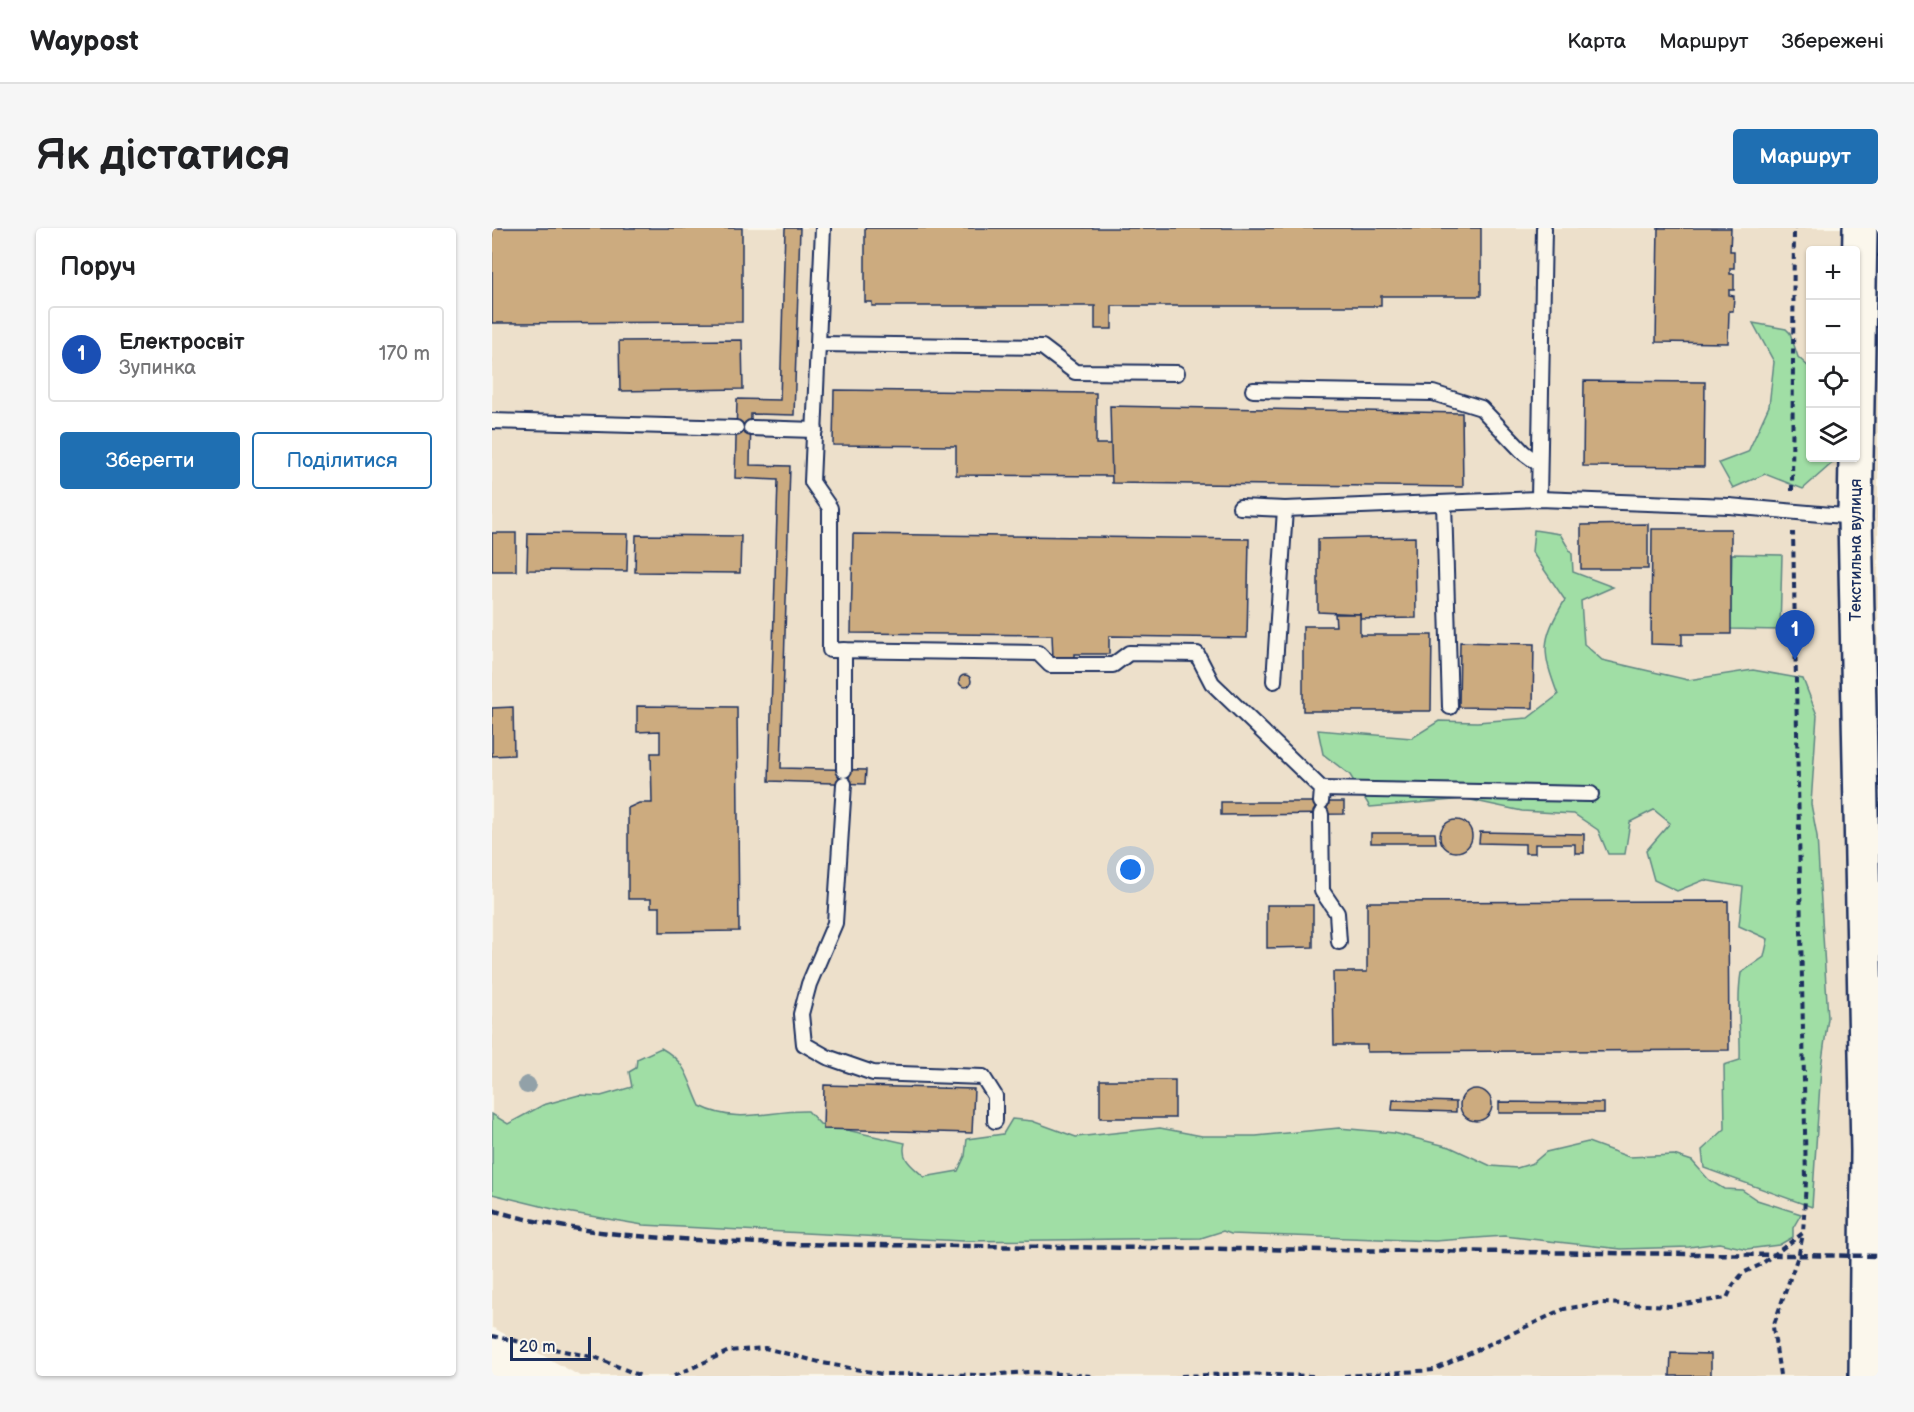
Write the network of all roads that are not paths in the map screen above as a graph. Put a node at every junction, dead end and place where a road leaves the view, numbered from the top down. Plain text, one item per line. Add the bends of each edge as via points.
1 (823, 228) edge
2 (1544, 228) edge
3 (1860, 228) edge
4 (819, 344) junction
5 (1177, 373) dead end
6 (1253, 390) dead end
7 (492, 420) edge
8 (736, 428) dead end
9 (752, 428) dead end
10 (815, 430) junction
11 (1539, 464) junction
12 (1539, 500) junction
13 (1444, 503) junction
14 (1240, 507) dead end
15 (1285, 508) junction
16 (1855, 516) junction
17 (844, 650) junction
18 (1274, 681) dead end
19 (1450, 707) dead end
20 (1592, 794) dead end
21 (1321, 802) junction
22 (1870, 911) edge
23 (1339, 942) dead end
24 (994, 1121) dead end
25 (1873, 1152) edge
26 (1872, 1329) edge
27 (1866, 1376) edge

1 - 4 lane
2 - 11 lane
3 - 16 street, Текстильна вулиця
4 - 5 lane via 1042,347 1075,372
4 - 10 lane
6 - 11 lane via 1434,393 1481,408
7 - 8 lane
9 - 10 lane
10 - 17 lane via 812,482 830,508 830,650
11 - 12 lane
12 - 13 lane
12 - 16 lane
13 - 15 lane
13 - 19 lane
14 - 15 lane
15 - 18 lane
16 - 22 street, Текстильна вулиця
17 - 21 lane via 1038,653 1050,664 1113,665 1129,654 1197,654 1212,683
17 - 24 lane via 844,777 835,923 809,984 801,1014 804,1044 827,1057 873,1073 983,1077 995,1096
20 - 21 lane
21 - 23 lane via 1322,891 1337,913
22 - 25 street, Текстильна вулиця
25 - 26 street, Текстильна вулиця
26 - 27 street, Текстильна вулиця

